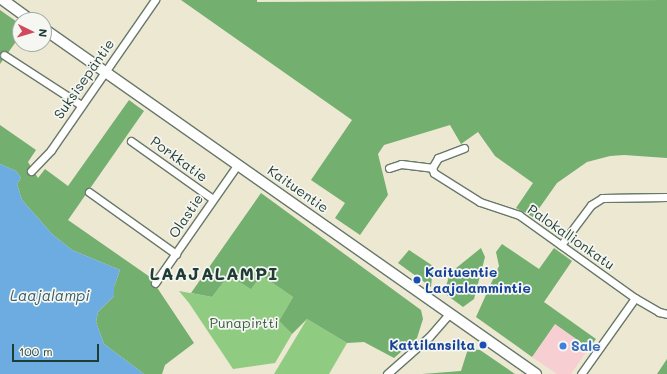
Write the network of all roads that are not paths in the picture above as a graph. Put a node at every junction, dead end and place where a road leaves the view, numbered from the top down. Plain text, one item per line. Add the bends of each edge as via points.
1 (3, 0) edge
2 (156, 0) edge
3 (20, 12) edge
4 (52, 34) edge
5 (4, 55) dead end
6 (106, 71) junction
7 (81, 105) junction
8 (131, 140) dead end
9 (464, 148) dead end
10 (238, 164) junction
11 (389, 168) dead end
12 (432, 168) junction
13 (31, 171) dead end
14 (89, 192) dead end
15 (667, 198) edge
16 (213, 199) junction
17 (561, 245) junction
18 (176, 254) junction
19 (155, 283) dead end
20 (635, 298) junction
21 (450, 313) junction
22 (667, 314) edge
23 (387, 374) edge
24 (536, 374) edge
25 (580, 374) edge

1 - 3 street
2 - 6 street, Suksisepäntie
4 - 6 street, Kaituentie
5 - 7 street
6 - 7 street, Suksisepäntie
6 - 10 street, Kaituentie
7 - 13 street, Suksisepäntie via 50,150
8 - 16 street, Porkkatie
9 - 12 street via 438,158
10 - 16 street, Olastie
10 - 21 street, Kaituentie
11 - 12 street via 401,164
12 - 17 street, Palokallionkatu via 434,173 480,202 518,215
14 - 18 street
15 - 17 street via 602,198 591,205
16 - 18 street, Olastie
17 - 20 street, Palokallionkatu
18 - 19 street, Olastie
20 - 22 street, Palokallionkatu
20 - 25 street
21 - 23 street via 429,337
21 - 24 street, Kaituentie

